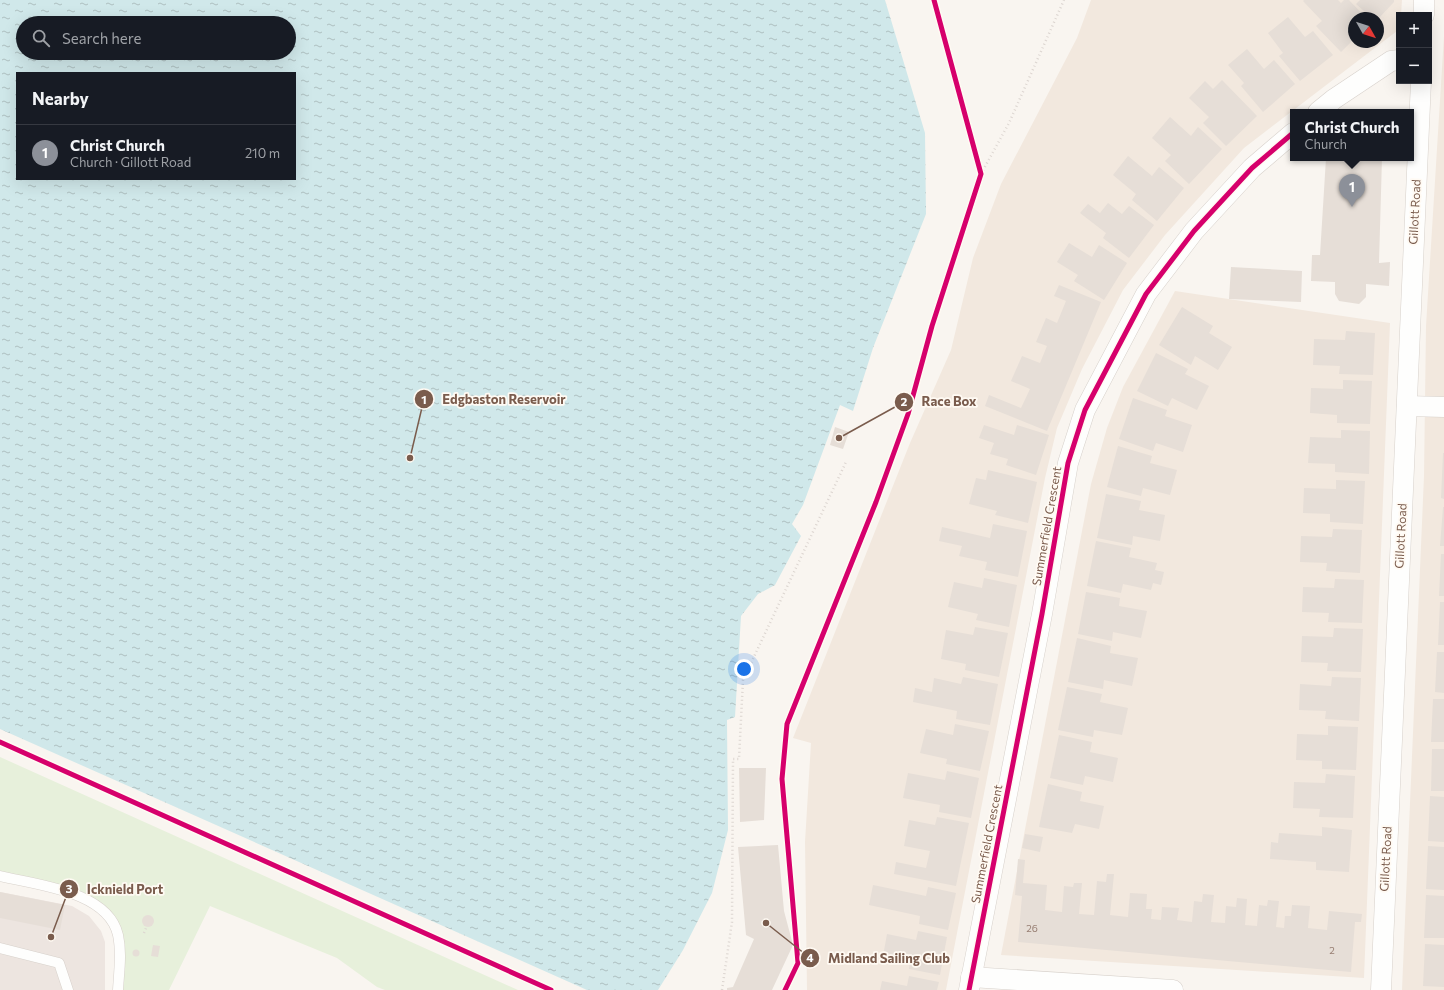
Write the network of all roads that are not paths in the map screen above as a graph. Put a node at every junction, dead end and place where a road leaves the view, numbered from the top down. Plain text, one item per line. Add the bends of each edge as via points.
1 (1424, 0) edge
2 (1424, 12) edge
3 (1396, 60) edge
4 (1421, 84) edge
5 (1322, 109) edge
6 (1290, 136) edge
7 (1407, 406) junction
8 (1444, 406) edge
9 (0, 876) edge
10 (0, 948) edge
11 (970, 983) edge
12 (68, 990) edge
13 (118, 990) edge
14 (1173, 990) edge
15 (1380, 990) edge

1 - 2 street
3 - 5 street via 1391,61
4 - 7 street, Gillott Road
6 - 11 street, Summerfield Crescent via 1252,168 1194,231 1146,294 1086,410 1068,463
7 - 8 street
7 - 15 street, Gillott Road
9 - 13 lane via 64,891 83,897 100,907 112,919 118,934
10 - 12 lane via 59,963
11 - 14 street

